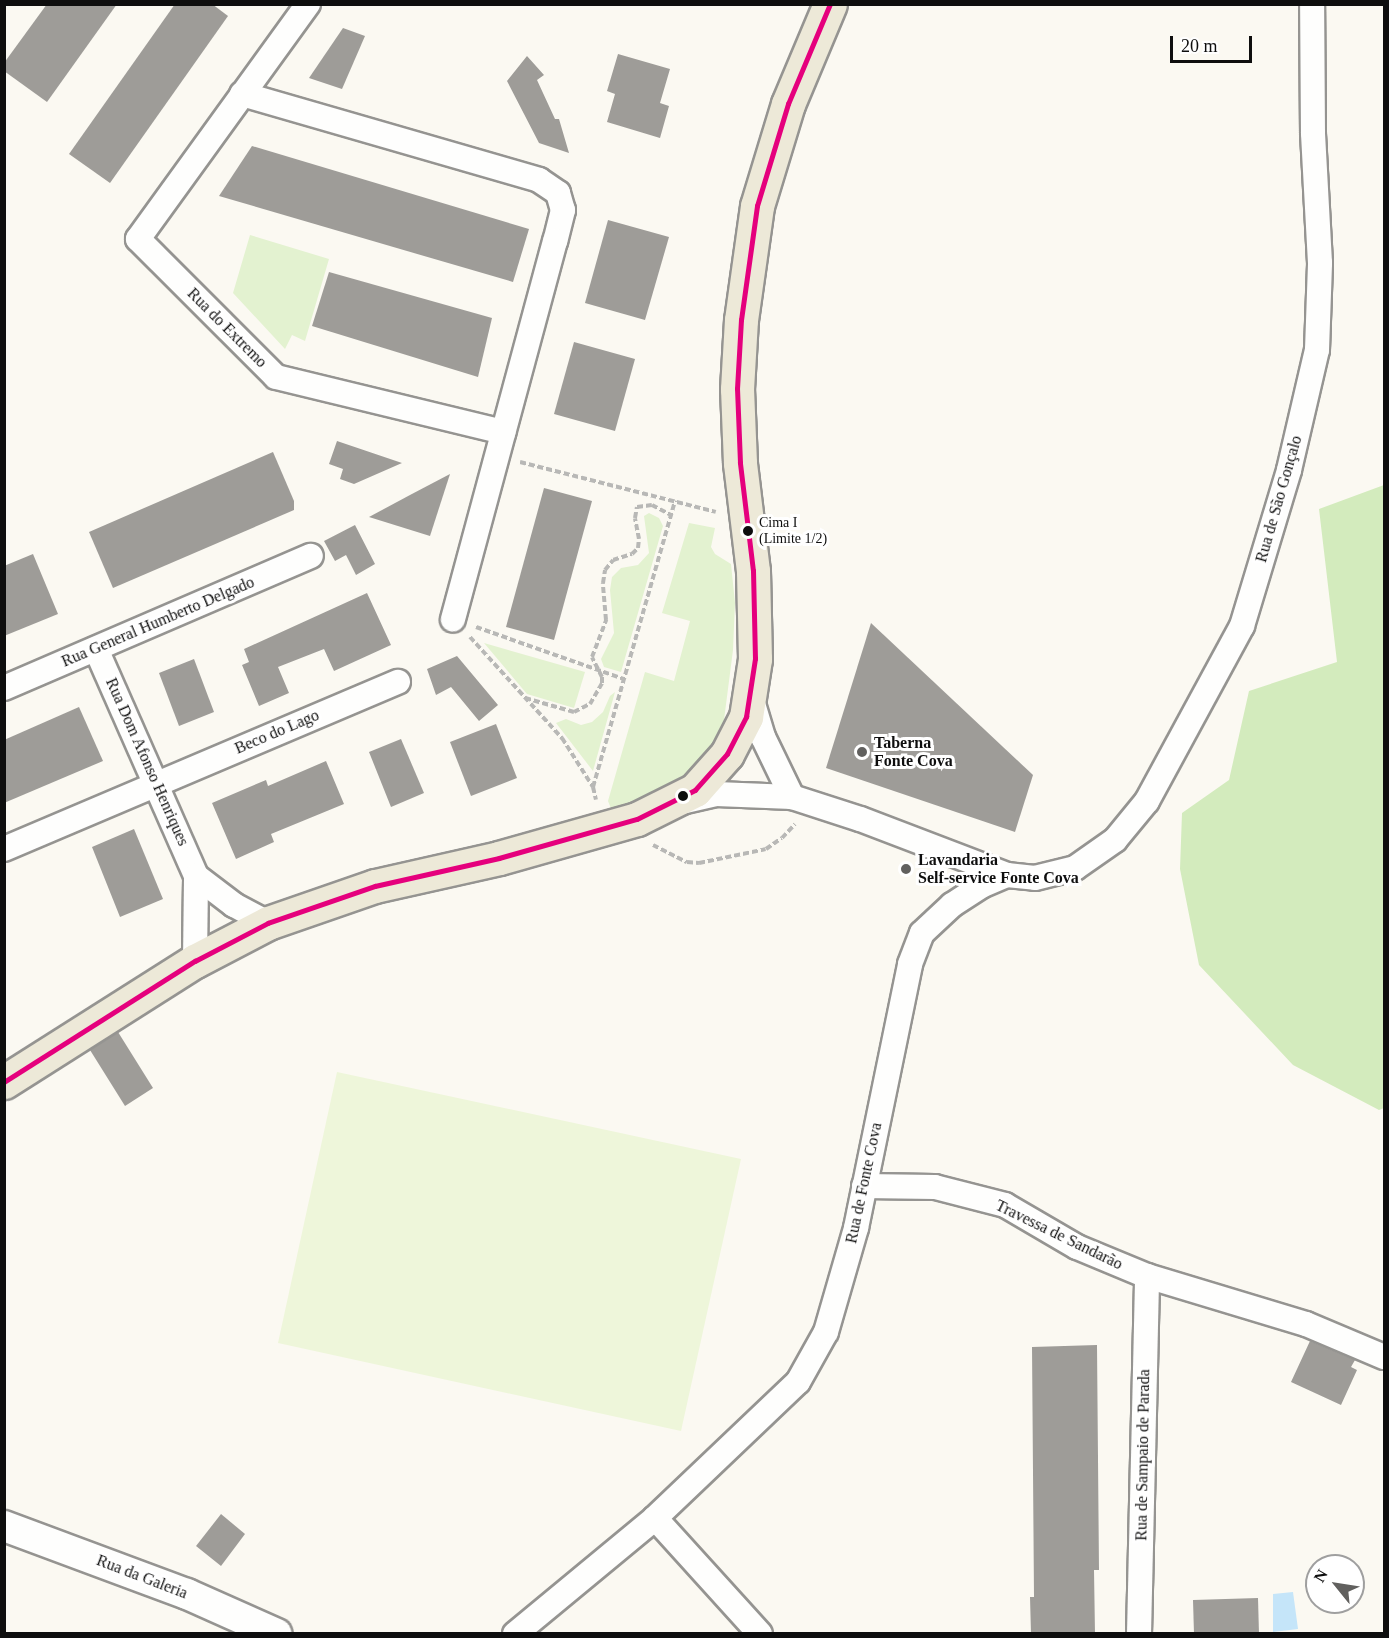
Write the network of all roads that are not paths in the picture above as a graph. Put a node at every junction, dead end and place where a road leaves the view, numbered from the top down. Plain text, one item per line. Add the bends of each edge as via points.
1 (308, 4) edge
2 (830, 4) edge
3 (1312, 4) edge
4 (242, 94) junction
5 (503, 432) junction
6 (311, 556) dead end
7 (453, 619) road end
8 (96, 649) junction
9 (398, 682) dead end
10 (4, 688) edge
11 (750, 692) junction
12 (157, 783) junction
13 (800, 799) junction
14 (669, 804) junction
15 (4, 849) edge
16 (1007, 874) junction
17 (196, 876) junction
18 (268, 923) junction
19 (195, 961) junction
20 (4, 1082) edge
21 (864, 1186) junction
22 (1147, 1276) junction
23 (1384, 1357) edge
24 (656, 1518) junction
25 (4, 1526) edge
26 (277, 1634) edge
27 (515, 1634) edge
28 (760, 1634) edge
29 (1139, 1634) edge

1 - 4 street, Rua do Extremo
2 - 11 main road via 788,104 757,206 741,320 737,389 740,463 754,593 755,659
3 - 16 street, Rua de São Gonçalo via 1320,263 1317,350 1289,470 1242,626 1147,801 1115,840 1075,868 1035,878
4 - 5 street via 539,180 558,193 563,210
4 - 5 street, Rua do Extremo via 138,239 276,377
5 - 7 street
6 - 8 street, Rua General Humberto Delgado
8 - 10 street, Rua General Humberto Delgado
8 - 12 street, Rua Dom Afonso Henriques
9 - 12 street, Beco do Lago
11 - 13 street via 763,736
11 - 14 main road via 746,717 727,754 695,790
12 - 15 street, Beco do Lago
12 - 17 street, Rua Dom Afonso Henriques
13 - 14 street via 716,794
13 - 16 street
14 - 18 main road via 637,819 499,858 375,886
16 - 21 street, Rua de Fonte Cova via 952,905 922,933 910,964
17 - 18 street
17 - 19 street, Rua Dom Afonso Henriques
18 - 19 main road
19 - 20 main road
21 - 22 street, Travessa de Sandarão via 935,1187 1005,1205 1077,1247
21 - 24 street, Rua de Fonte Cova via 826,1332 798,1382
22 - 23 street, Travessa de Sandarão via 1306,1324
22 - 29 street, Rua de Sampaio de Parada
24 - 27 street, Rua de Fonte Cova
24 - 28 street
25 - 26 street, Rua da Galeria via 187,1594

